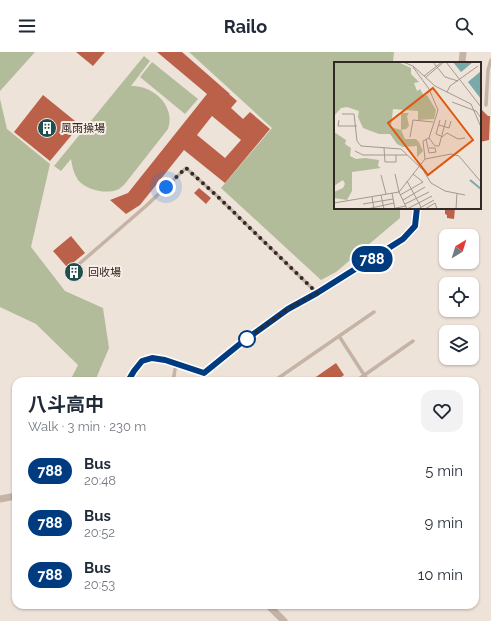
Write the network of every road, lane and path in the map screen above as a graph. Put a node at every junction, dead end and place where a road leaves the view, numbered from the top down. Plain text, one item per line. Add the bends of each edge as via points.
1 (464, 52) edge
2 (491, 60) edge
3 (462, 62) edge
4 (486, 105) dead end
5 (417, 209) edge
6 (79, 264) dead end
7 (317, 293) junction
8 (374, 312) dead end
9 (339, 336) junction
10 (413, 341) dead end
11 (176, 364) junction
12 (204, 373) junction
13 (364, 376) joint
14 (130, 377) edge
15 (173, 377) edge
16 (203, 377) edge
17 (280, 377) edge
18 (12, 497) edge
19 (0, 499) edge
20 (272, 609) edge
21 (284, 621) edge

1 - 3 street
2 - 4 lane
5 - 7 street via 415,226 403,239
6 - 7 lane via 186,168
7 - 12 street via 288,309
8 - 9 lane
9 - 13 lane
9 - 17 lane
10 - 13 lane
11 - 12 street
11 - 14 street via 152,358 142,361
11 - 15 lane
12 - 16 lane
18 - 19 street
20 - 21 street

